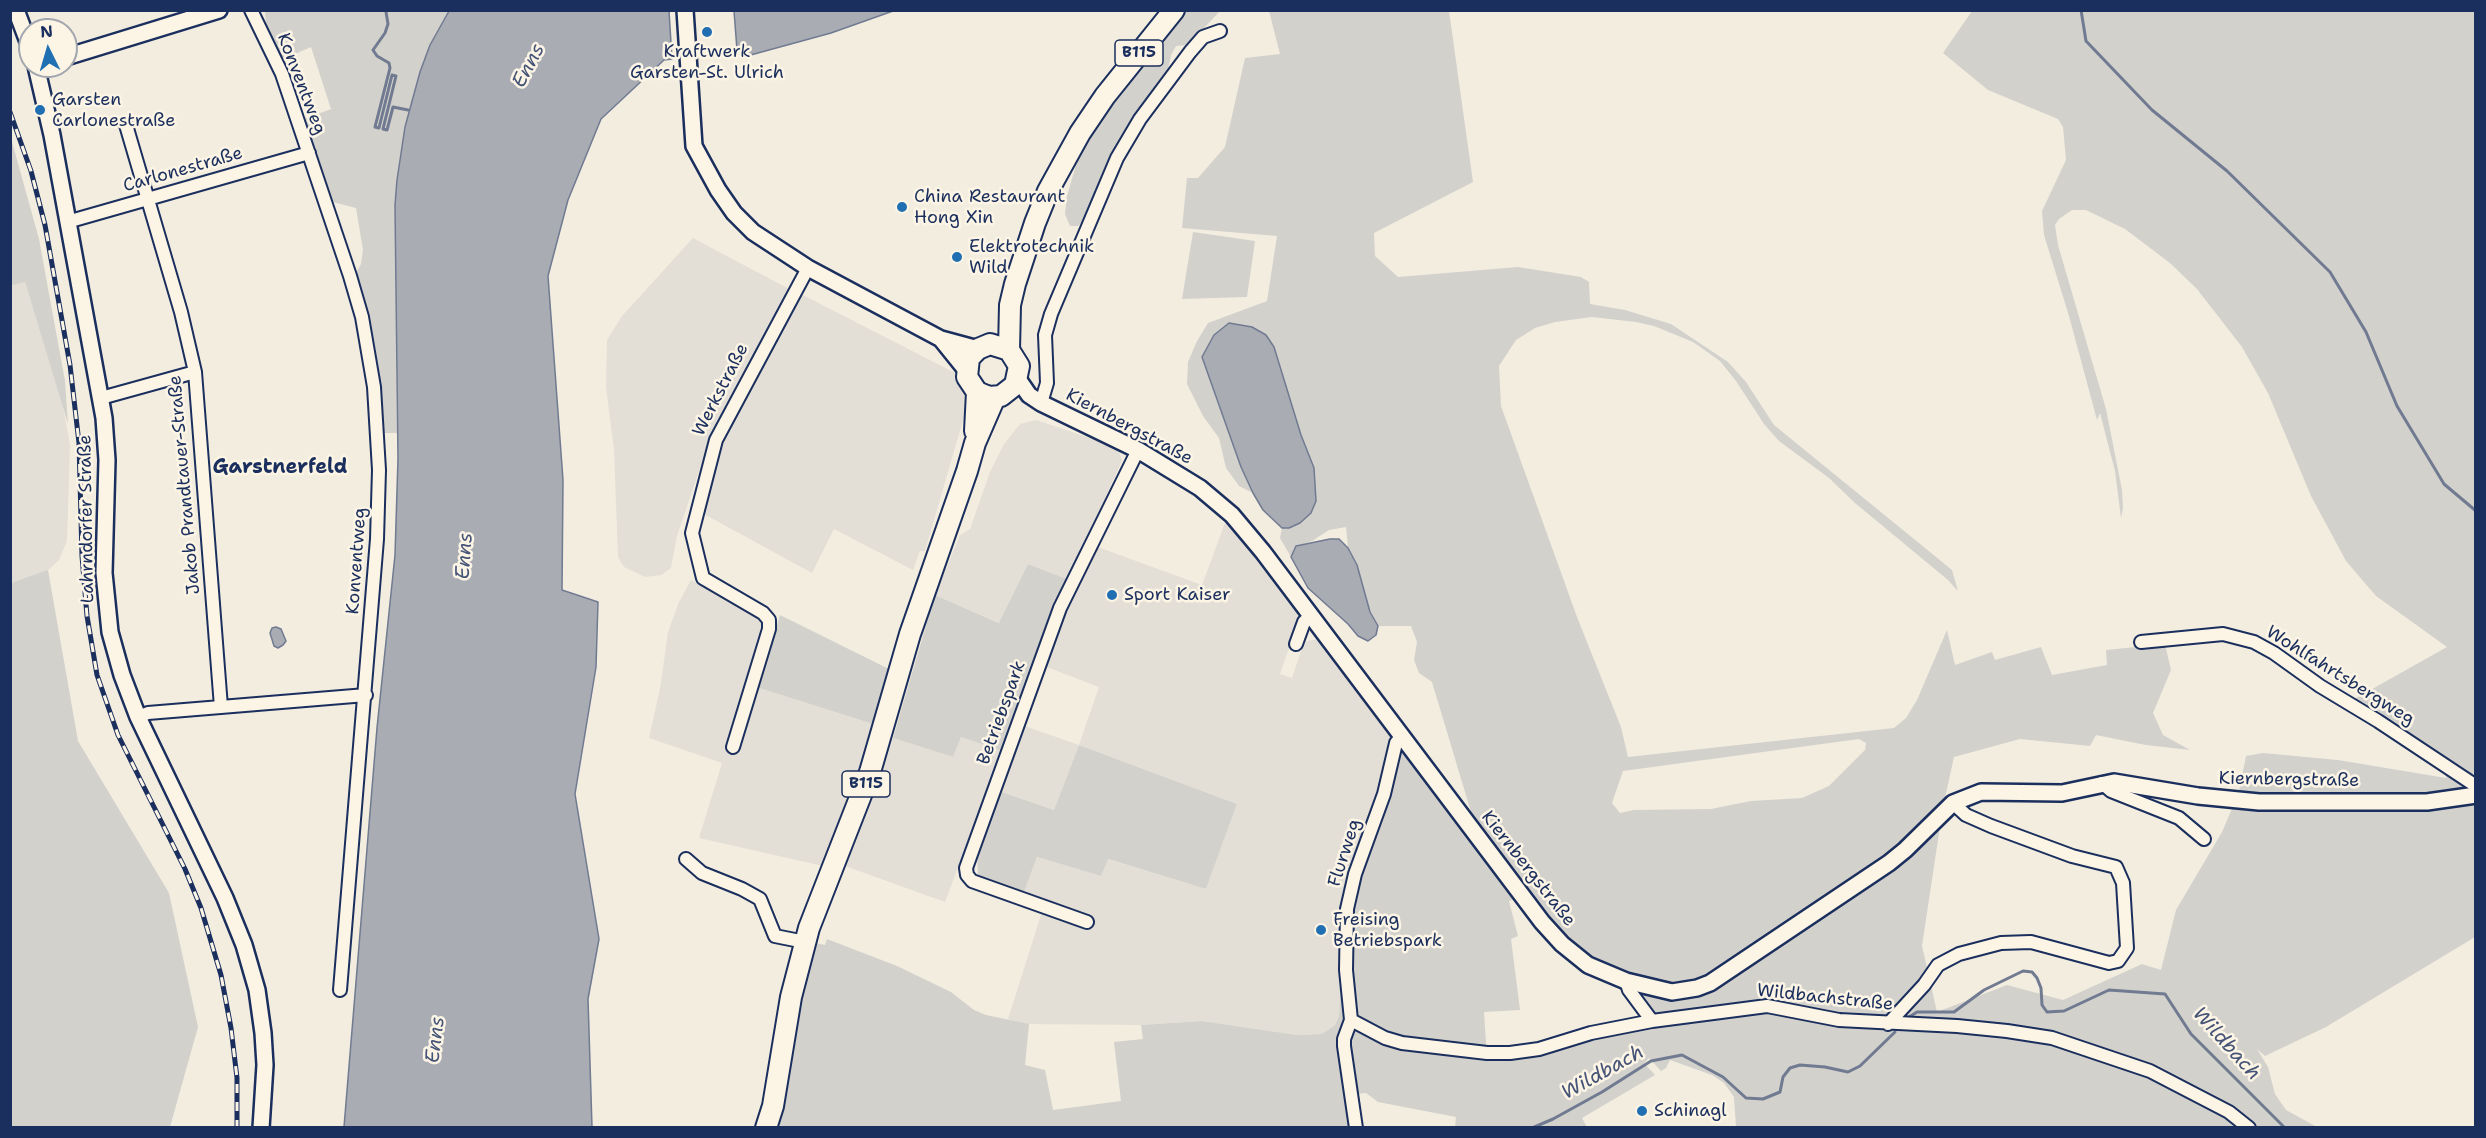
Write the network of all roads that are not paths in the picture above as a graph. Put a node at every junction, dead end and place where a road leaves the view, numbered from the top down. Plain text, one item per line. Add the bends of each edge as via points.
1 (219, 10) edge
2 (251, 10) edge
3 (685, 10) edge
4 (1174, 10) edge
5 (1220, 31) dead end
6 (78, 53) edge
7 (39, 78) edge
8 (126, 125) dead end
9 (309, 153) junction
10 (149, 198) junction
11 (67, 222) junction
12 (808, 268) junction
13 (941, 339) junction
14 (992, 348) junction
15 (966, 370) junction
16 (195, 372) junction
17 (1011, 393) junction
18 (101, 398) junction
19 (1138, 450) junction
20 (1311, 615) junction
21 (2141, 642) dead end
22 (1296, 644) dead end
23 (366, 695) junction
24 (221, 706) junction
25 (138, 717) junction
26 (1402, 735) junction
27 (733, 747) dead end
28 (2102, 783) junction
29 (2475, 789) edge
30 (1953, 804) junction
31 (2204, 840) dead end
32 (686, 859) dead end
33 (1087, 922) dead end
34 (805, 942) junction
35 (1626, 981) junction
36 (340, 990) dead end
37 (1351, 1020) junction
38 (1652, 1021) junction
39 (1888, 1024) junction
40 (1356, 1123) edge
41 (261, 1128) edge
42 (766, 1128) edge
43 (2249, 1128) edge

1 - 6 street
2 - 9 street, Konventweg via 282,74
3 - 12 street via 694,146 726,202 753,232
4 - 14 main road, B115 via 1105,96 1061,167 1035,223 1010,305
5 - 17 street via 1203,37 1190,52 1140,119 1117,158 1051,314 1045,335 1047,383
7 - 11 street, Lahrndorfer Straße
8 - 10 street, Jakob Prandtauer-Straße
9 - 10 street, Carlonestraße
9 - 23 street, Konventweg via 358,300 374,387 379,500
10 - 11 street, Carlonestraße
10 - 16 street, Jakob Prandtauer-Straße
11 - 18 street, Lahrndorfer Straße
12 - 13 street
12 - 27 street, Werkstraße via 716,440 692,533 702,578 769,620
13 - 14 street
13 - 15 street
14 - 15 main road, B115 via 969,358
14 - 17 main road, B115 via 1019,366
15 - 17 main road, B115 via 969,383
16 - 18 street
16 - 24 street, Jakob Prandtauer-Straße
17 - 19 street, Kiernbergstraße
17 - 34 main road, B115 via 975,442 910,634 870,772
18 - 25 street, Lahrndorfer Straße via 107,446 103,549 106,604 117,658
19 - 20 street, Kiernbergstraße via 1200,488 1232,515
19 - 33 street, Betriebspark via 1060,608 966,868 972,881
20 - 22 street via 1304,622
20 - 26 street, Kiernbergstraße
21 - 29 street, Wohlfahrtsbergweg via 2223,634 2254,642
23 - 24 street
23 - 36 street, Konventweg
24 - 25 street
25 - 41 street, Lahrndorfer Straße via 244,945 257,990 263,1034
26 - 35 street, Kiernbergstraße via 1561,943 1588,965
26 - 37 street, Flurweg via 1396,743 1384,794 1350,892 1345,949
28 - 29 street, Kiernbergstraße via 2130,783 2259,802 2427,802
28 - 30 street, Kiernbergstraße via 2062,793 1981,792
28 - 31 street via 2111,791 2178,818
30 - 35 street, Kiernbergstraße via 1889,863 1710,983 1671,992
30 - 39 street via 1965,815 2000,830 2116,867 2123,883 2127,948 2118,961 2109,963 2031,942 2001,943 1959,954 1938,965
32 - 34 street via 702,873 760,899 775,936
34 - 42 main road, B115
35 - 38 street
37 - 38 street, Wildbachstraße via 1402,1043 1510,1053
37 - 40 street, Flurweg via 1344,1046
38 - 39 street, Wildbachstraße via 1767,1006 1839,1020
39 - 43 street, Wildbachstraße via 1957,1026 2052,1038 2150,1071 2229,1112

